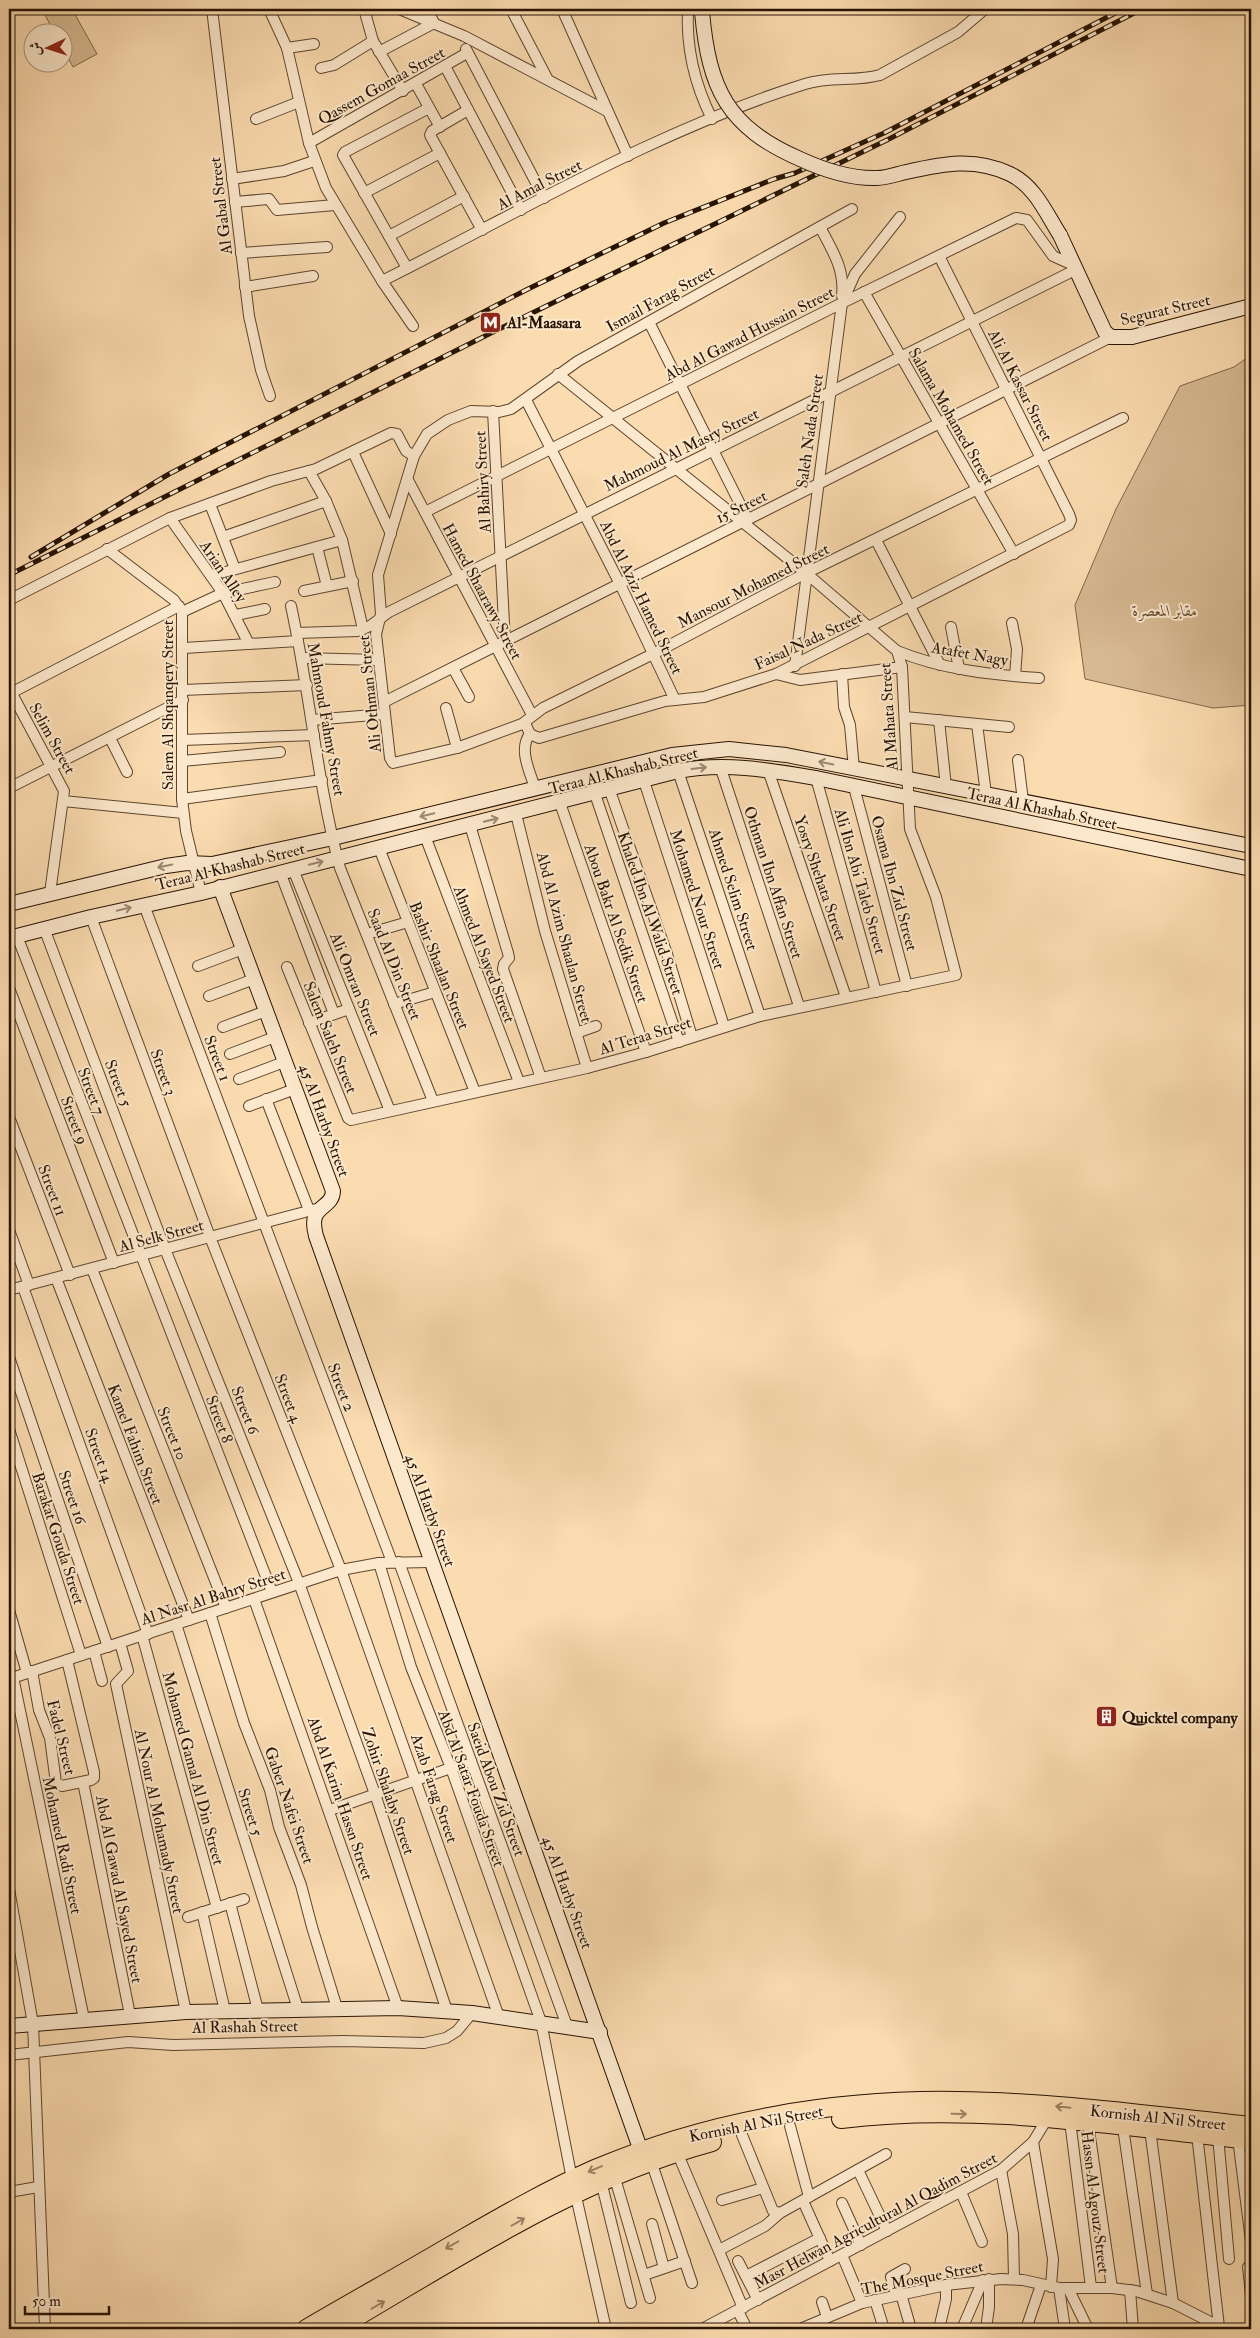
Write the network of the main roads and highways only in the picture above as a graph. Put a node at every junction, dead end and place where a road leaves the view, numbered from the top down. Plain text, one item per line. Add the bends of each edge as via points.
1 (1251, 2126) edge
2 (1244, 2139) edge
3 (646, 2156) junction
4 (574, 2186) junction
5 (306, 2329) edge
6 (336, 2329) edge

1 -> 3 highway, Kornish Al Nil Street via 1012,2103 911,2101 773,2116 706,2132
3 -> 2 highway, Kornish Al Nil Street via 790,2126 846,2118 913,2114 1047,2119
3 -> 4 highway, Kornish Al Nil Street
3 - 4 highway, Kornish Al Nil Street via 607,2178
4 -> 5 highway, Kornish Al Nil Street via 486,2225
6 -> 4 highway, Kornish Al Nil Street via 528,2217

